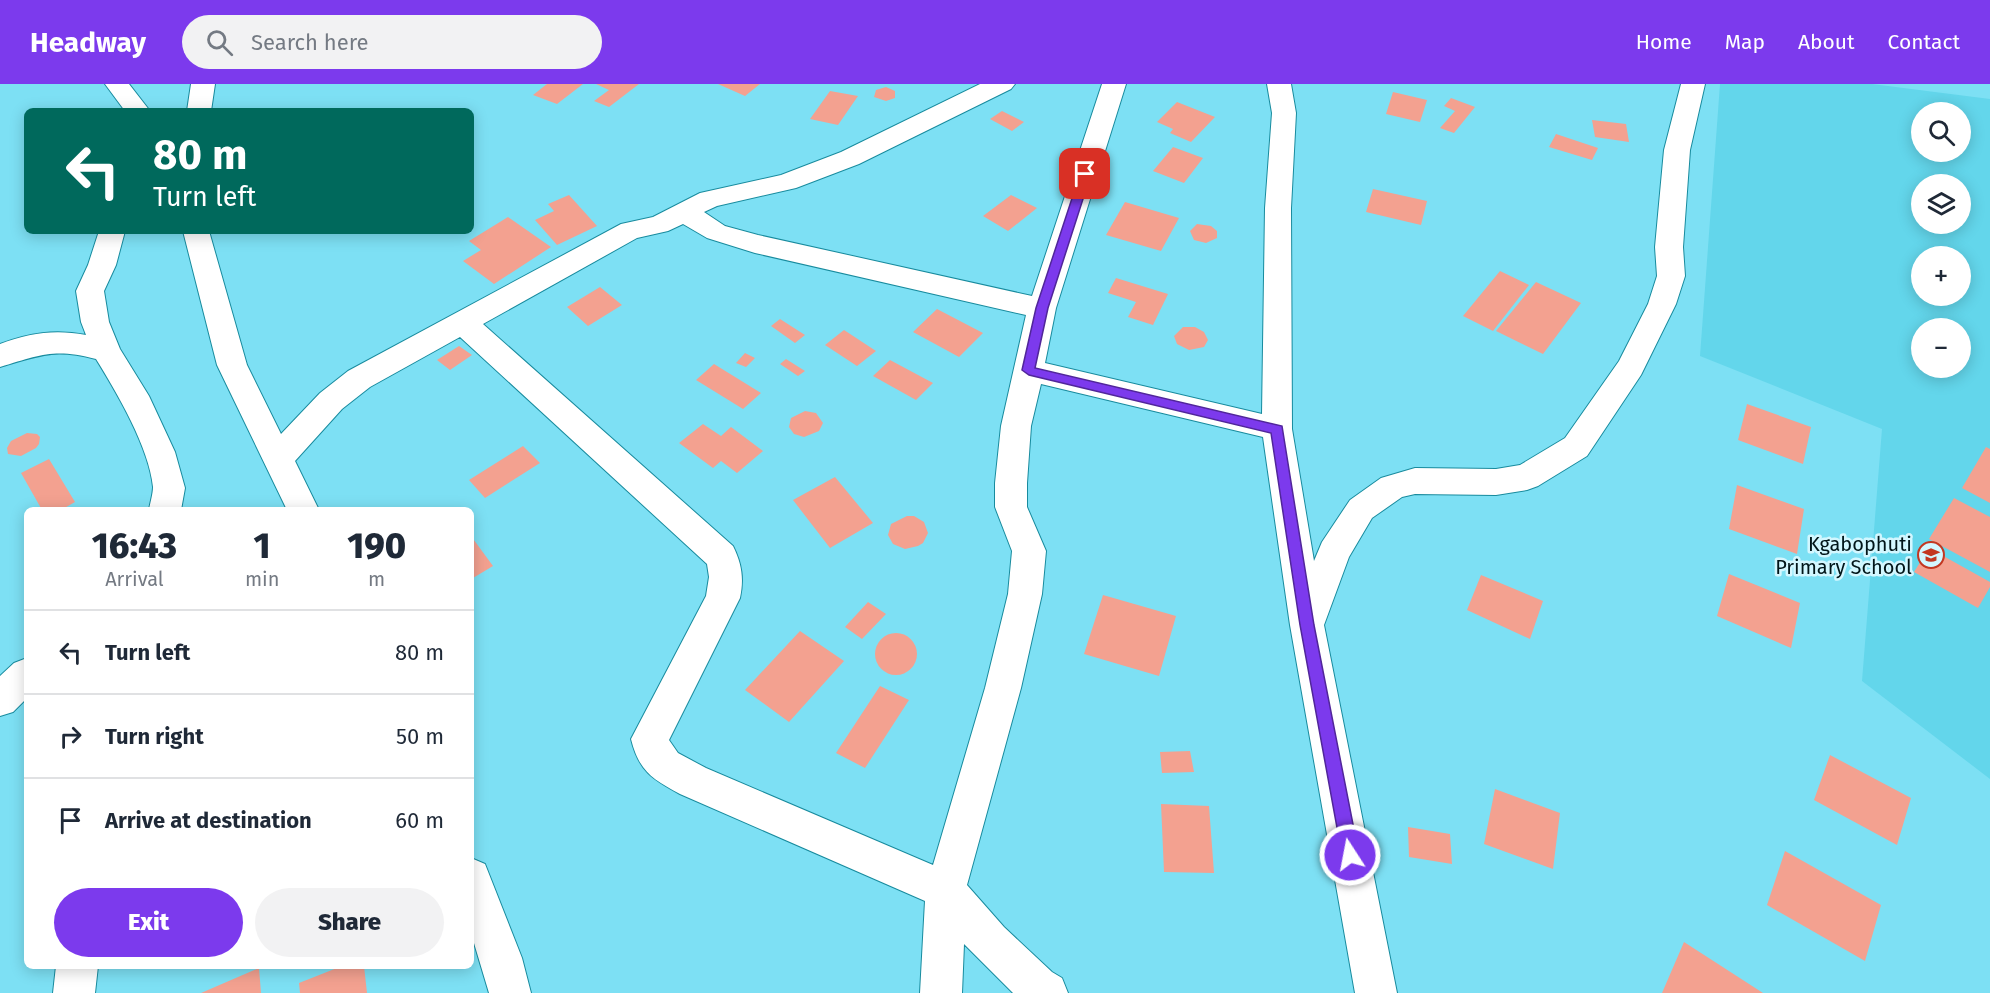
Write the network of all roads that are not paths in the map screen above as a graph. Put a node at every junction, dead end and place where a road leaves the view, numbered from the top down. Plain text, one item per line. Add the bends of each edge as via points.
1 (117, 84) edge
2 (203, 84) edge
3 (1003, 84) edge
4 (1114, 84) edge
5 (1279, 84) edge
6 (1694, 84) edge
7 (136, 108) edge
8 (199, 108) edge
9 (684, 212) junction
10 (111, 234) edge
11 (196, 234) edge
12 (1042, 308) junction
13 (462, 322) junction
14 (106, 351) junction
15 (0, 356) edge
16 (1029, 370) junction
17 (1277, 429) junction
18 (277, 459) junction
19 (166, 507) edge
20 (301, 507) edge
21 (1307, 625) junction
22 (24, 677) edge
23 (0, 700) edge
24 (474, 886) edge
25 (946, 890) junction
26 (77, 969) edge
27 (74, 993) edge
28 (510, 993) edge
29 (941, 993) edge
30 (1047, 993) edge
31 (1376, 993) edge

1 - 7 street
2 - 8 street
3 - 9 street via 850,158 787,182 709,199
4 - 12 street
5 - 17 street via 1284,113 1278,208
6 - 21 street via 1677,150 1669,247 1671,276 1662,304 1631,367 1576,447 1527,477 1496,482 1414,481 1392,487 1361,509 1334,552
9 - 12 street via 716,232 755,244
9 - 13 street via 659,225 630,230
10 - 14 street via 90,291 95,322
11 - 18 street via 232,365
12 - 16 street
13 - 18 street via 343,390
13 - 25 street via 721,556 727,583 723,598 650,739 658,761 693,780
14 - 15 street via 69,341 44,342
14 - 19 street via 134,396 159,452 169,488
16 - 17 street
16 - 25 street via 1016,426 1011,483 1011,507 1029,550 1025,594
17 - 21 street
18 - 20 street
21 - 31 street
22 - 23 street
24 - 28 street
25 - 29 street
25 - 30 street via 989,942
26 - 27 street

